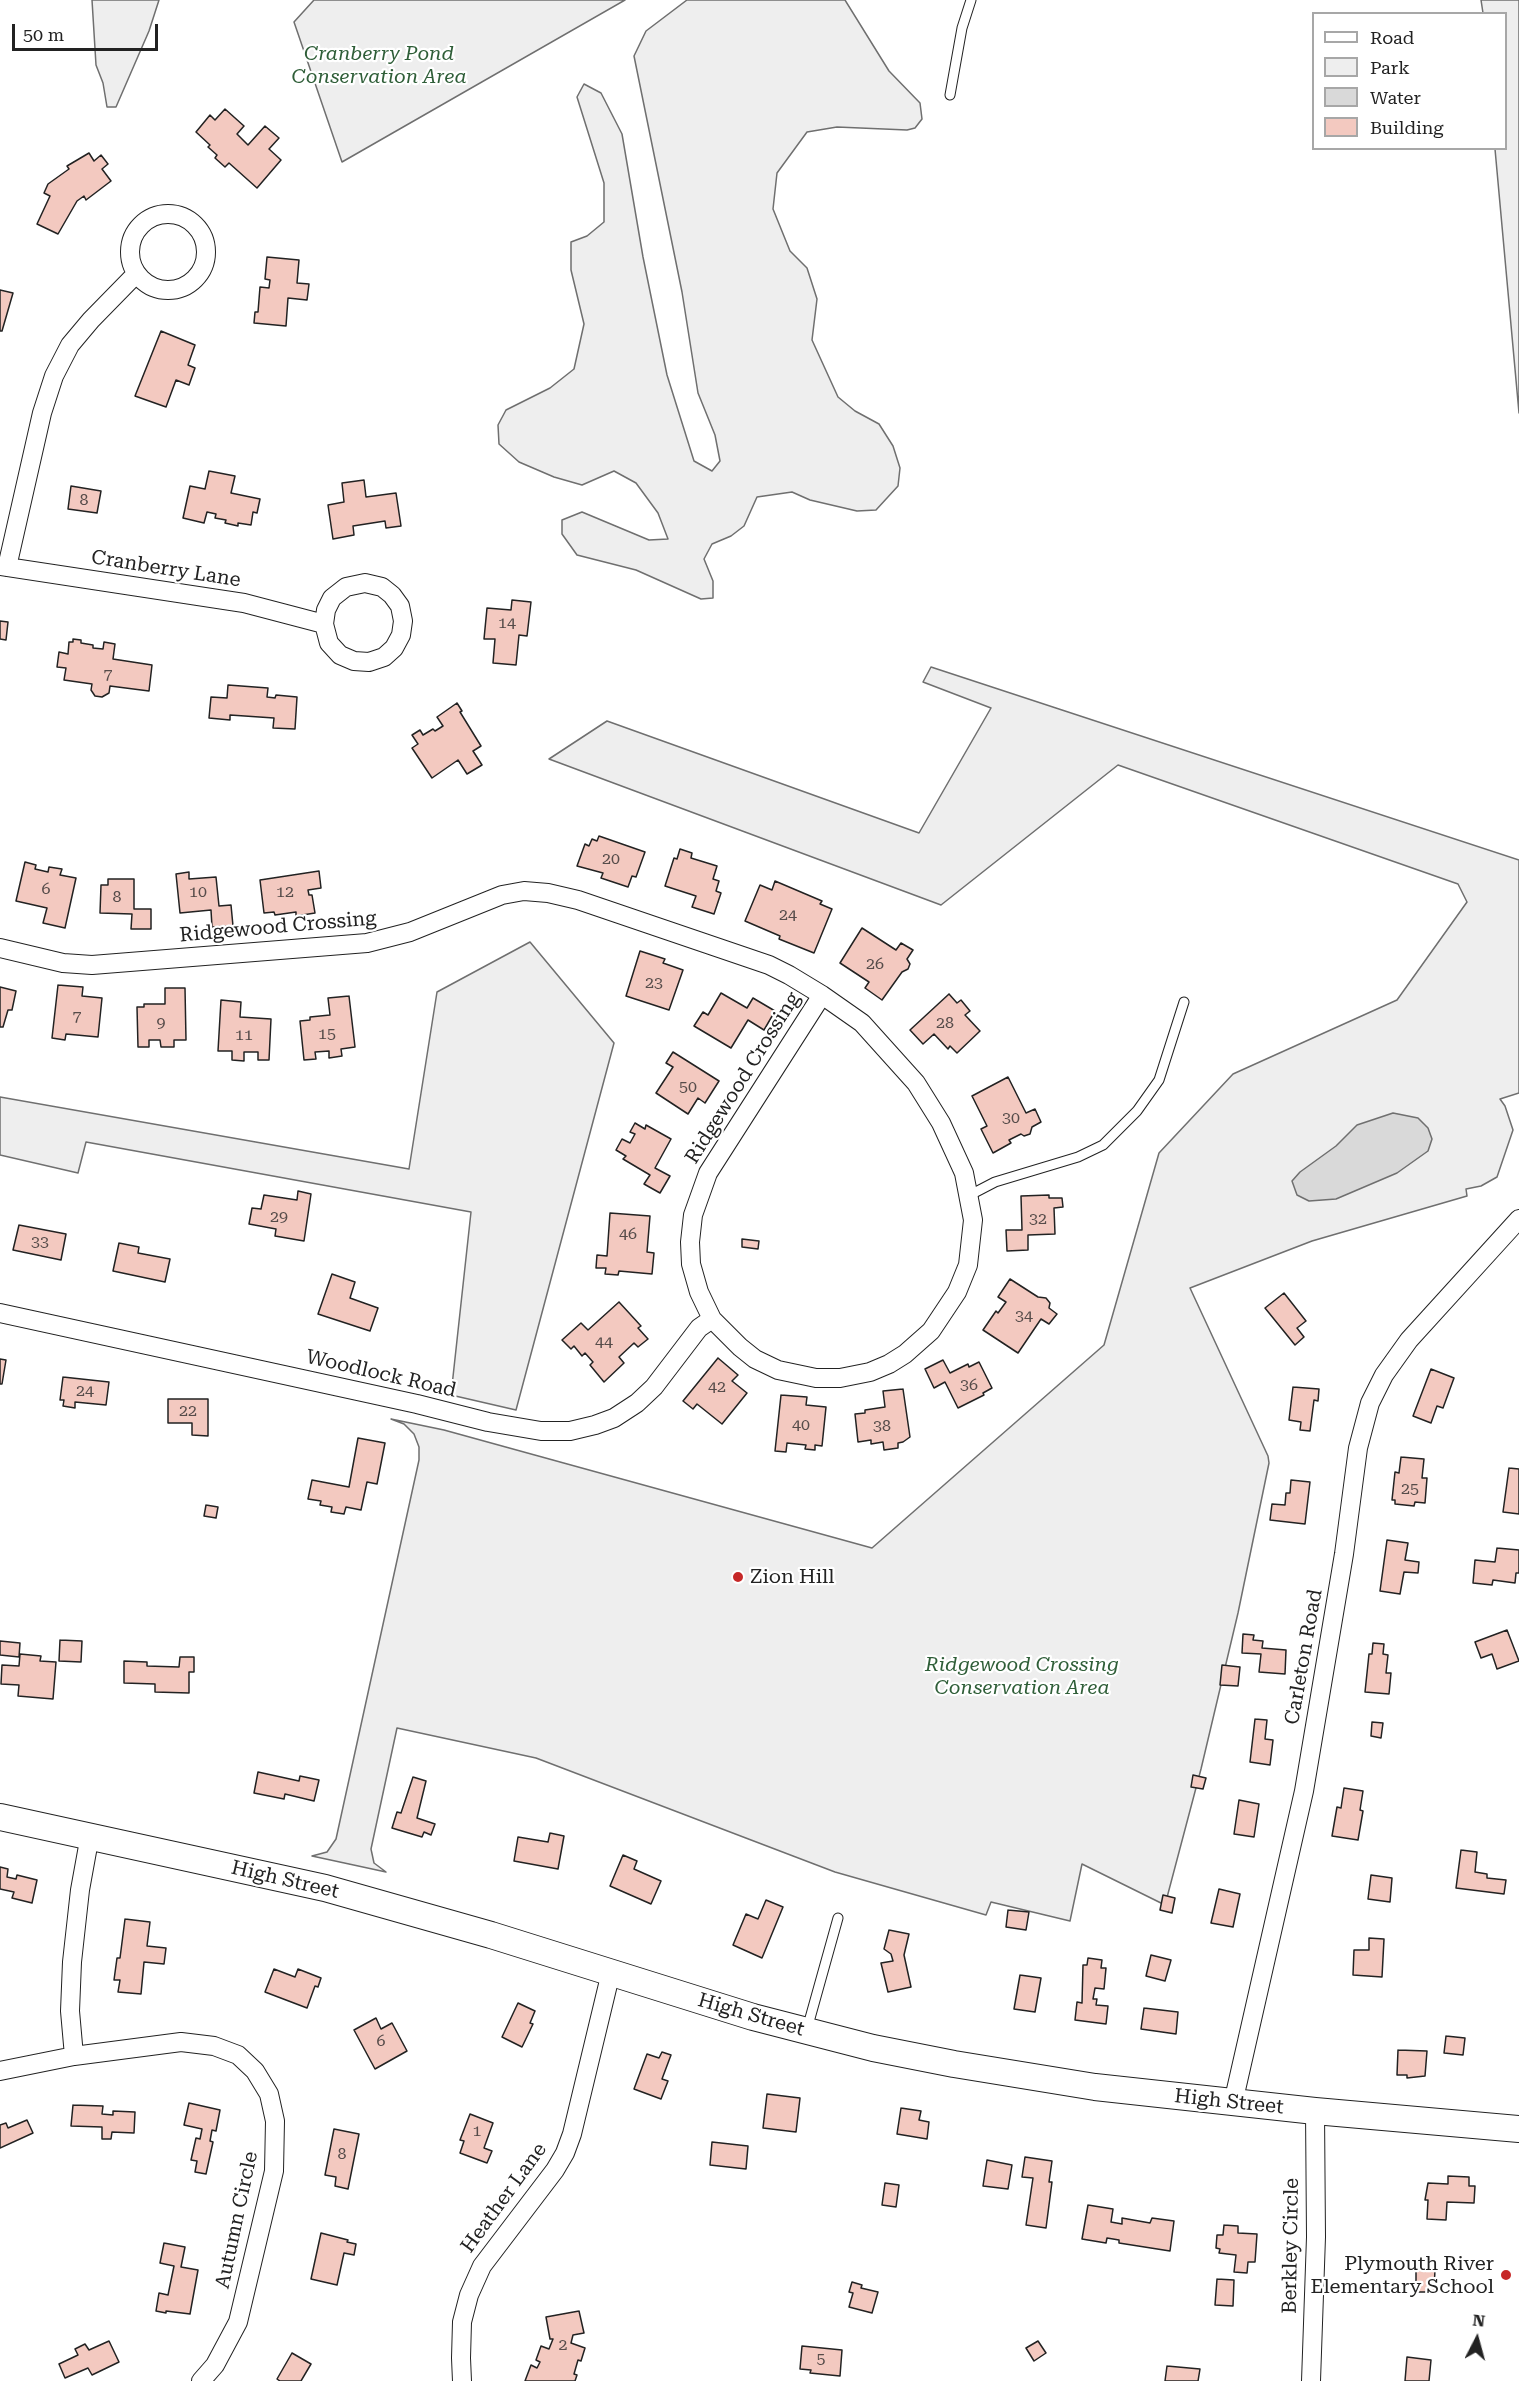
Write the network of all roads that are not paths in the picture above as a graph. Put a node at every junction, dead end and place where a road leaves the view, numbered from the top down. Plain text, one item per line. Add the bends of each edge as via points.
1 (971, 0) edge
2 (950, 95) dead end
3 (136, 274) junction
4 (4, 566) edge
5 (324, 624) junction
6 (0, 948) edge
7 (822, 995) junction
8 (1184, 1002) dead end
9 (970, 1195) junction
10 (1519, 1219) edge
11 (0, 1313) edge
12 (712, 1319) junction
13 (0, 1816) edge
14 (90, 1835) junction
15 (838, 1918) dead end
16 (611, 1972) junction
17 (806, 2031) junction
18 (74, 2056) junction
19 (0, 2071) edge
20 (1233, 2103) junction
21 (1315, 2111) junction
22 (1519, 2129) edge
23 (201, 2381) edge
24 (462, 2381) edge
25 (1311, 2381) edge

1 - 2 lane
3 - 3 street via 129,250 135,233 147,219 159,214 183,216 202,233 206,258 194,280 177,289 157,289
3 - 4 street via 70,345 54,376
4 - 5 street, Cranberry Lane via 244,603
5 - 5 street via 332,598 346,587 365,583 382,587 392,595 400,606 403,621 394,648 369,662 340,655 329,643
6 - 7 street, Ridgewood Crossing via 63,963 92,965 367,943 410,933 502,895 548,892 769,965
7 - 9 street, Ridgewood Crossing via 862,1023 916,1083 941,1123
7 - 12 street, Ridgewood Crossing via 720,1153 699,1194 693,1215 691,1264
8 - 9 lane via 1159,1080 1113,1137 1078,1157 995,1182
9 - 12 street, Ridgewood Crossing via 971,1243 968,1265 957,1292 931,1331 889,1364 840,1378 816,1378 778,1370 748,1353
10 - 20 street, Carleton Road via 1409,1340 1376,1389 1365,1416 1304,1791
11 - 12 street, Woodlock Road via 541,1431 570,1431 614,1418 654,1388 699,1328
13 - 14 main road, High Street
14 - 16 main road, High Street via 325,1888
14 - 18 street via 72,1962 69,2011
15 - 17 lane
16 - 17 main road, High Street
16 - 24 street, Heather Lane via 565,2153 482,2266 469,2295 462,2322
17 - 20 main road, High Street via 1027,2078
18 - 19 street, Autumn Circle
18 - 23 street, Autumn Circle via 181,2042 214,2046 238,2055 255,2071 269,2094 275,2121 274,2170 238,2322 215,2365
20 - 21 main road, High Street
21 - 22 main road, High Street
21 - 25 street, Berkley Circle

